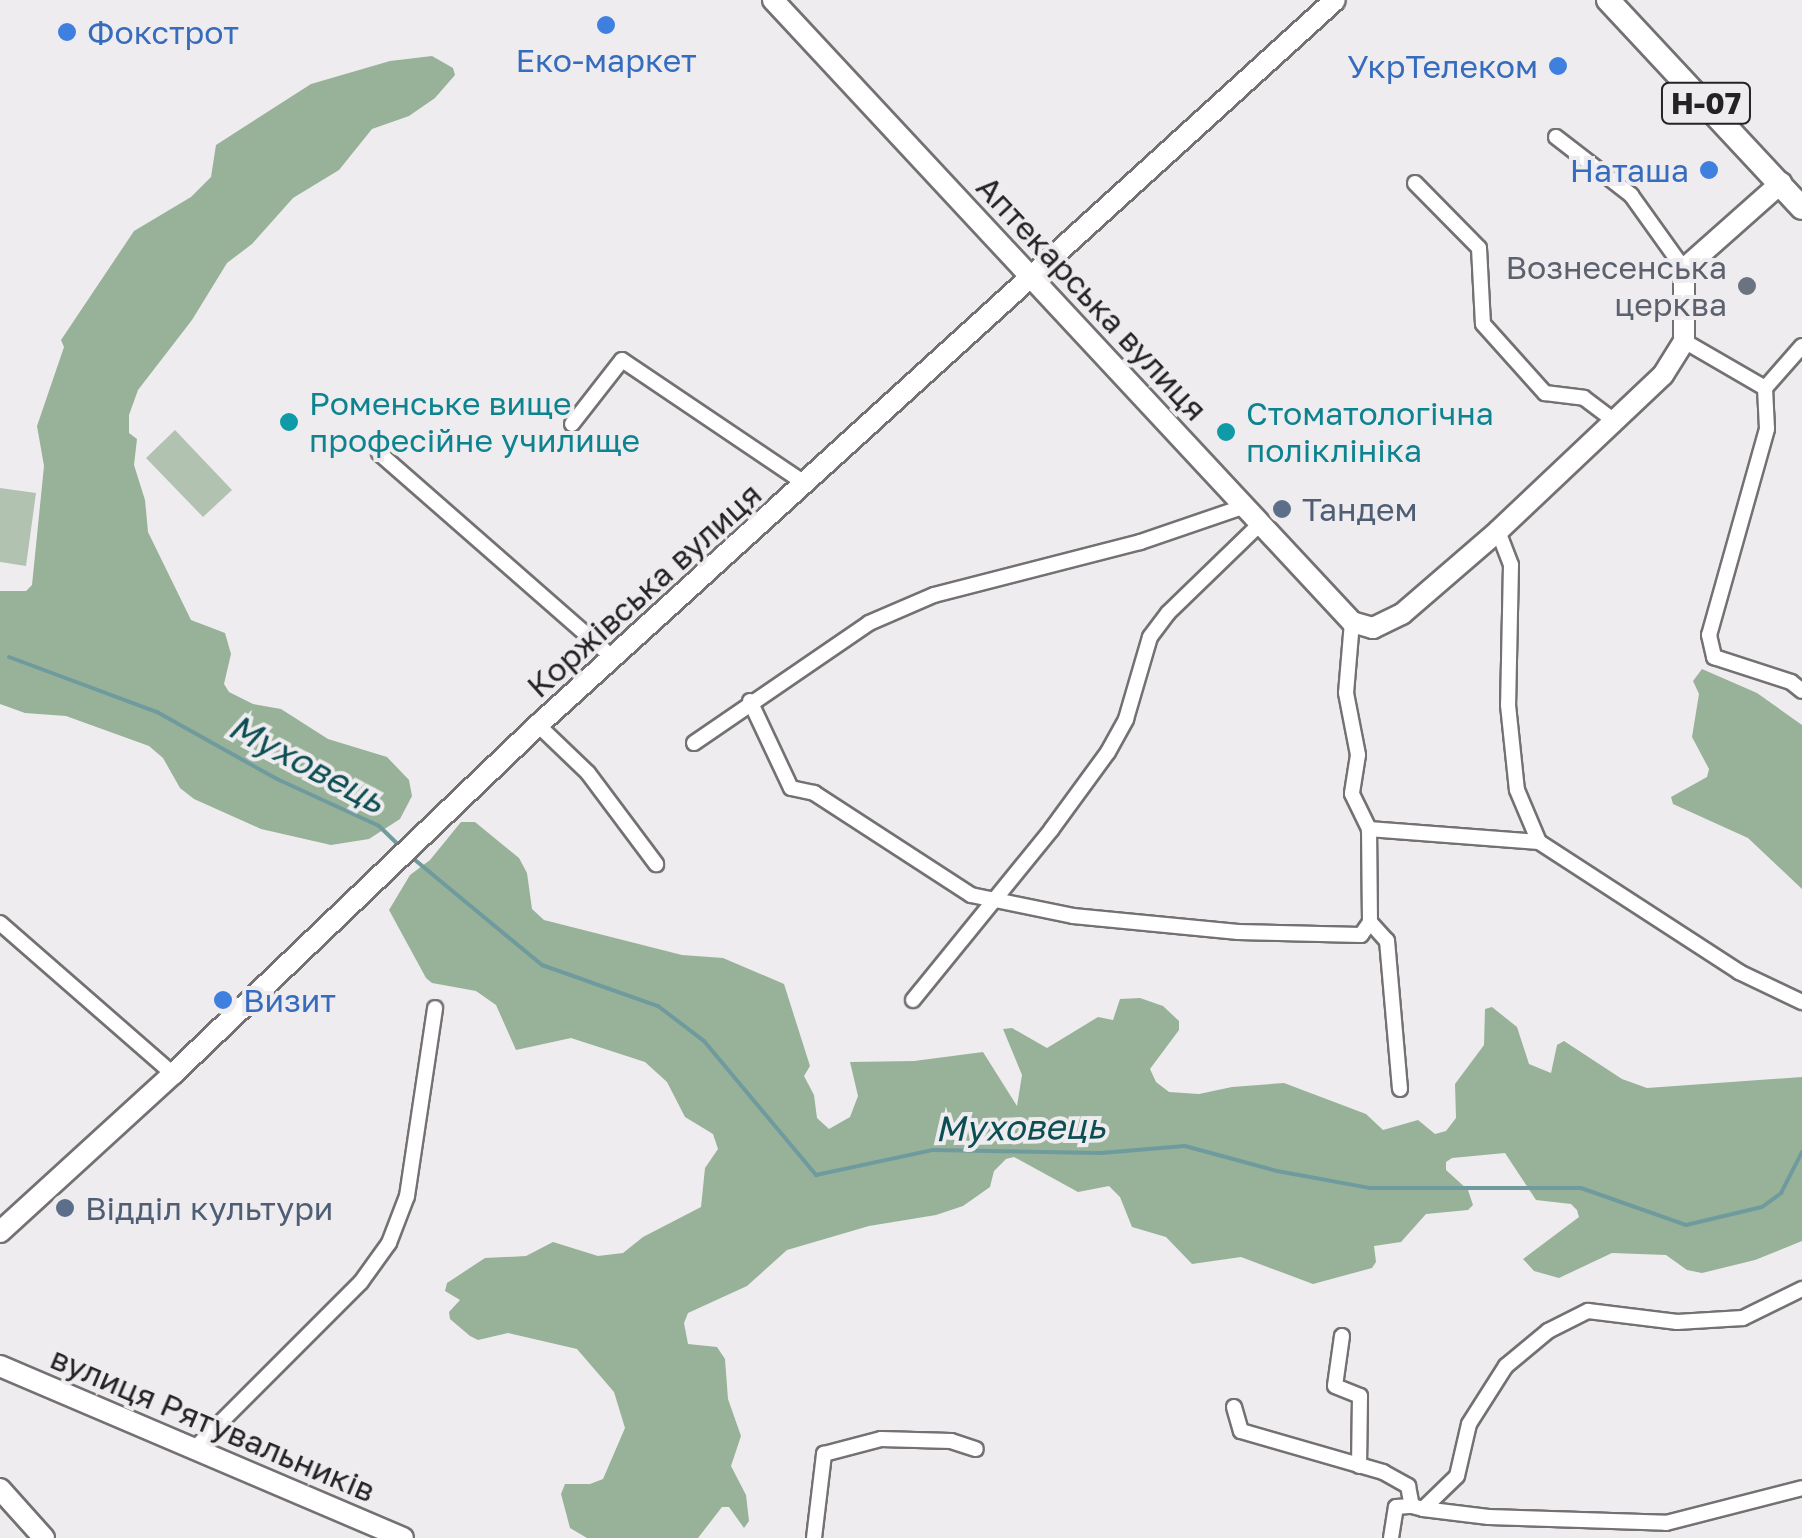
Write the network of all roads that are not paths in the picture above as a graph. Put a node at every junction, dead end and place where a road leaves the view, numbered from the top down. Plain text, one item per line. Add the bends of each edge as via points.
1 (773, 0) edge
2 (1335, 0) edge
3 (1608, 0) edge
4 (1556, 137) dead end
5 (1415, 183) dead end
6 (1781, 184) junction
7 (1802, 208) edge
8 (1684, 270) junction
9 (1032, 276) junction
10 (1684, 341) junction
11 (1802, 346) edge
12 (1765, 388) junction
13 (1615, 421) junction
14 (572, 424) dead end
15 (380, 453) dead end
16 (806, 484) junction
17 (1245, 506) junction
18 (1260, 524) junction
19 (1498, 532) junction
20 (1363, 625) junction
21 (613, 658) junction
22 (1802, 690) edge
23 (750, 701) junction
24 (538, 724) junction
25 (694, 744) dead end
26 (1370, 829) junction
27 (1539, 842) junction
28 (656, 864) dead end
29 (994, 901) junction
30 (1370, 922) junction
31 (0, 923) edge
32 (913, 1000) dead end
33 (1802, 1002) edge
34 (436, 1008) dead end
35 (172, 1074) junction
36 (1400, 1088) dead end
37 (0, 1232) edge
38 (1802, 1289) edge
39 (1342, 1336) dead end
40 (0, 1366) edge
41 (1234, 1407) dead end
42 (196, 1447) junction
43 (976, 1449) dead end
44 (1358, 1466) junction
45 (1802, 1488) edge
46 (0, 1489) edge
47 (1418, 1508) junction
48 (44, 1538) edge
49 (402, 1538) edge
50 (814, 1538) edge
51 (1391, 1538) edge

1 - 9 street, Аптекарська вулиця
2 - 9 street, Коржівська вулиця
3 - 6 main road, Н-07
4 - 8 street via 1631,195
5 - 13 street via 1480,248 1484,324 1546,394 1584,398
6 - 7 main road, Н-07
6 - 8 street
8 - 10 street
9 - 16 street, Коржівська вулиця
9 - 17 street, Аптекарська вулиця
10 - 12 street
10 - 13 street via 1663,376
11 - 12 street
12 - 22 street via 1767,429 1709,636 1714,657
13 - 19 street
14 - 16 street via 622,360
15 - 21 street
16 - 21 street, Коржівська вулиця
17 - 18 street, Аптекарська вулиця
17 - 23 street via 1140,542 934,596 870,623
18 - 20 street, Аптекарська вулиця
18 - 29 street via 1150,637 1126,719 1108,752
19 - 20 street via 1402,614
19 - 27 street via 1511,565 1508,705 1518,790
20 - 26 street via 1346,694 1358,755 1352,794
21 - 24 street, Коржівська вулиця
23 - 25 street
23 - 29 street via 791,788 814,792 971,894
24 - 28 street via 588,772
24 - 35 street, Коржівська вулиця
26 - 27 street
26 - 30 street
27 - 33 street via 1739,972
29 - 30 street via 1238,932 1361,936
29 - 32 street
30 - 36 street via 1387,941
31 - 35 street
34 - 42 street via 406,1196 389,1242 361,1282
35 - 37 street, Коржівська вулиця
38 - 47 street via 1742,1318 1677,1322 1588,1311 1548,1331 1506,1366 1469,1424 1457,1476
39 - 44 street via 1334,1386 1360,1396
40 - 42 street, вулиця Рятувальників
41 - 44 street via 1241,1430
42 - 49 street, вулиця Рятувальників
43 - 50 street via 951,1441 880,1439 824,1454
44 - 47 street via 1408,1486
45 - 47 street via 1666,1524 1489,1518
46 - 48 street
47 - 51 street via 1396,1507

